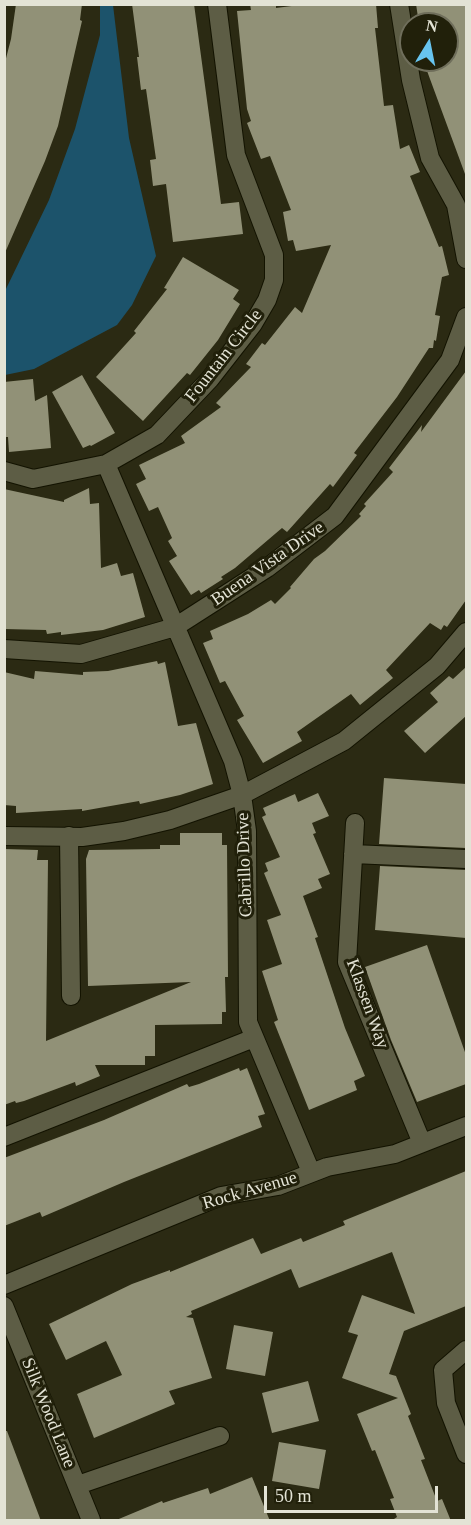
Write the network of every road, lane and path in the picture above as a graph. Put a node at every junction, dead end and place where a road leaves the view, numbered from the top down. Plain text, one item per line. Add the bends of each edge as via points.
1 (217, 4) edge
2 (399, 4) edge
3 (466, 258) edge
4 (466, 316) edge
5 (106, 465) junction
6 (4, 471) edge
7 (175, 627) junction
8 (466, 632) edge
9 (4, 648) edge
10 (242, 795) junction
11 (355, 823) dead end
12 (4, 836) edge
13 (69, 836) junction
14 (353, 854) junction
15 (466, 859) edge
16 (71, 996) dead end
17 (254, 1038) junction
18 (466, 1126) edge
19 (4, 1137) edge
20 (422, 1143) junction
21 (311, 1172) junction
22 (4, 1286) edge
23 (4, 1306) edge
24 (466, 1350) edge
25 (220, 1436) dead end
26 (466, 1454) edge
27 (78, 1485) junction
28 (91, 1521) edge

1 - 5 street, Fountain Circle via 236,155 274,255 274,280 253,324 210,379 157,435
2 - 3 street via 411,80 430,158 456,205
4 - 7 street, Buena Vista Drive via 450,360 334,516 267,568
5 - 6 street, Fountain Circle via 33,479
5 - 7 street, Cabrillo Drive
7 - 9 street, Buena Vista Drive via 81,654
7 - 10 street, Cabrillo Drive via 233,761
8 - 10 street via 436,666 344,741
10 - 13 street via 124,831
10 - 17 street, Cabrillo Drive via 248,831 248,1022
11 - 14 street, Klassen Way
12 - 13 street
13 - 16 street
14 - 15 street
14 - 20 street, Klassen Way via 347,962
17 - 19 street
17 - 21 street, Cabrillo Drive
18 - 20 street, Rock Avenue
20 - 21 street, Rock Avenue via 395,1154
21 - 22 street, Rock Avenue via 278,1186 221,1196
23 - 27 street, Silk Wood Lane
24 - 26 street via 442,1370 446,1403
25 - 27 street
27 - 28 street, Silk Wood Lane

